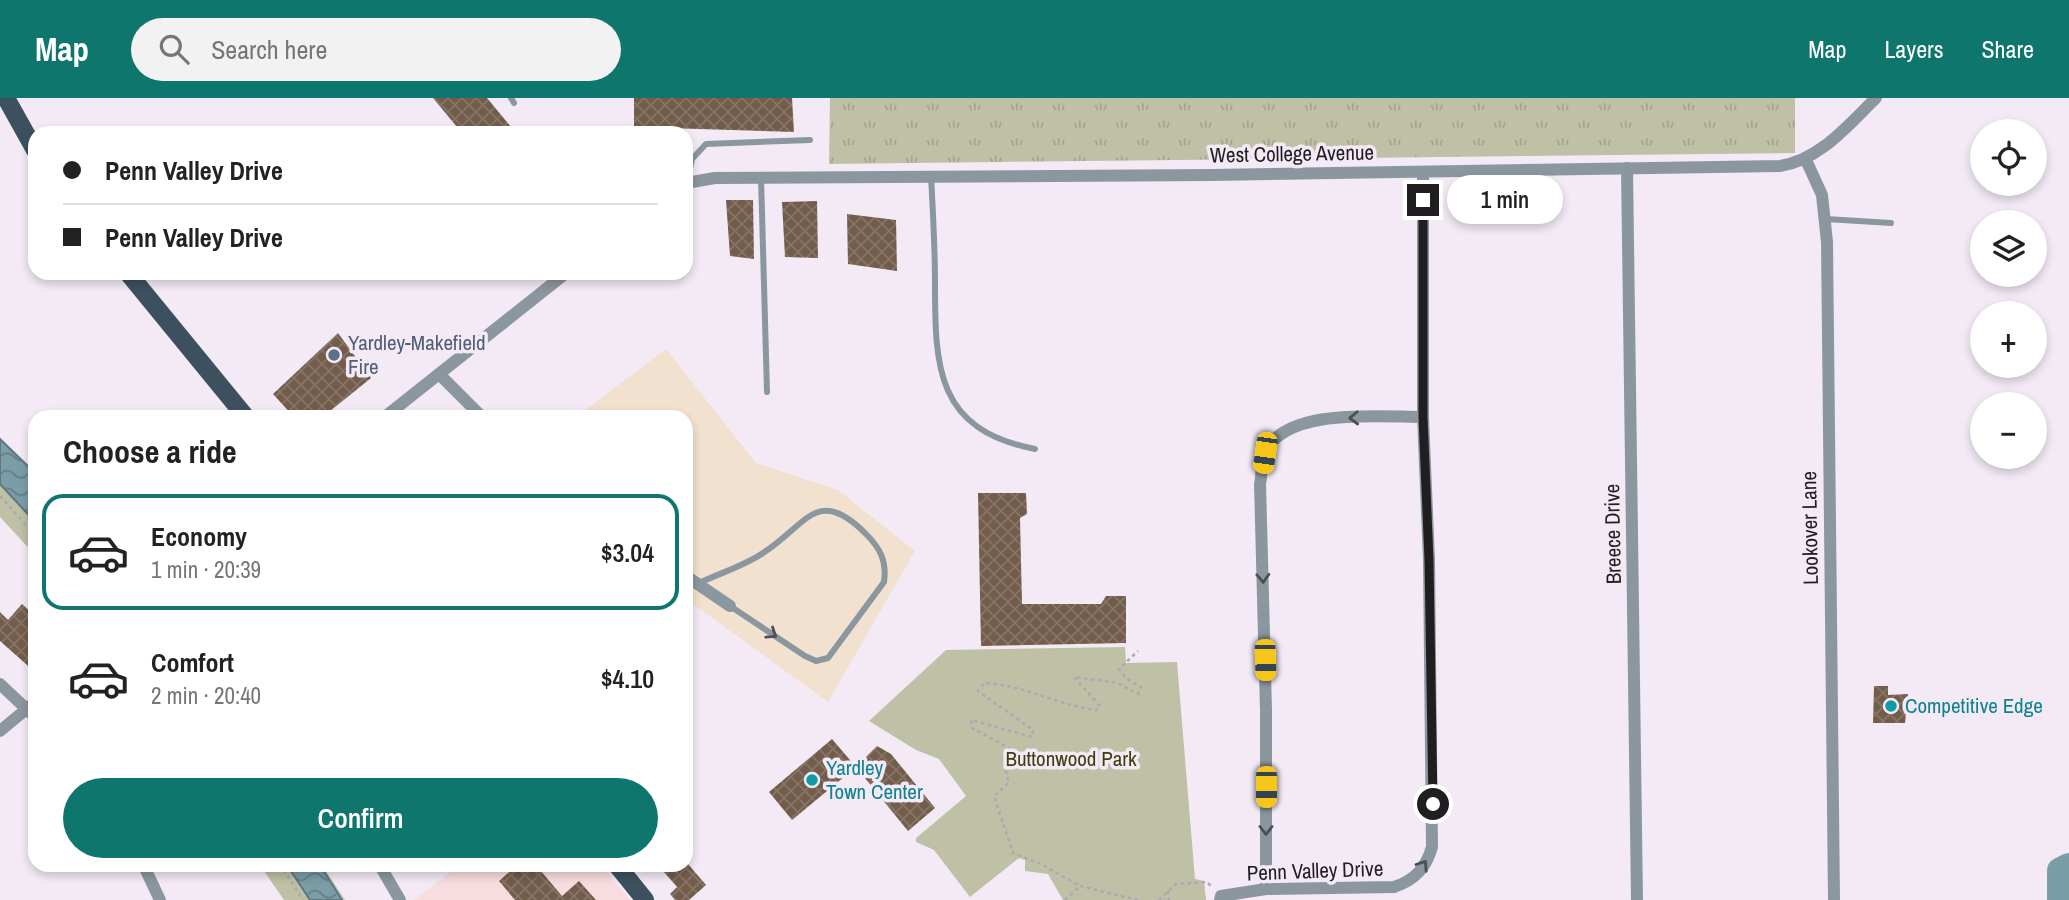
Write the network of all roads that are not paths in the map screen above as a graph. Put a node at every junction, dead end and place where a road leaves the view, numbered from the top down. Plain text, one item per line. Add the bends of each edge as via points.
1 (6, 98) edge
2 (1876, 98) edge
3 (28, 137) edge
4 (810, 140) dead end
5 (693, 158) edge
6 (1806, 159) junction
7 (1627, 168) junction
8 (1423, 172) junction
9 (931, 176) junction
10 (761, 177) junction
11 (693, 181) edge
12 (1826, 219) junction
13 (1891, 223) dead end
14 (134, 280) edge
15 (557, 280) edge
16 (440, 375) junction
17 (767, 392) dead end
18 (240, 410) edge
19 (394, 410) edge
20 (475, 410) edge
21 (1423, 417) junction
22 (1035, 449) dead end
23 (693, 581) edge
24 (697, 584) junction
25 (730, 606) joint
26 (0, 684) edge
27 (28, 706) edge
28 (28, 712) edge
29 (0, 731) edge
30 (147, 872) edge
31 (384, 872) edge
32 (622, 872) edge
33 (1266, 889) junction
34 (1221, 898) edge
35 (160, 900) edge
36 (400, 900) edge
37 (645, 900) edge
38 (1637, 900) edge
39 (1835, 900) edge

1 - 3 main road
2 - 6 street, West College Avenue
4 - 5 lane via 706,144
6 - 7 street, West College Avenue via 1780,166
6 - 12 street, Lookover Lane via 1822,195
7 - 8 street, West College Avenue
7 - 38 street, Breece Drive
8 - 9 street, West College Avenue
8 - 21 street, Penn Valley Drive
9 - 10 street, West College Avenue
9 - 22 lane via 934,326 943,381 974,425 992,436
10 - 11 street, West College Avenue
10 - 17 lane
12 - 13 lane
12 - 39 street, Lookover Lane
14 - 18 main road
15 - 16 street
16 - 19 street
16 - 20 street
21 -> 33 street via 1304,423 1281,432 1265,453 1260,484
33 -> 21 street, Penn Valley Drive via 1394,887 1411,880 1429,859 1434,826
23 - 24 street
24 - 25 street
25 -> 24 lane via 816,661 828,657 884,582 880,547 848,516 830,510 807,516 762,554
26 - 27 street
28 - 29 street
30 - 35 street
31 - 36 street
32 - 37 main road
33 - 34 street, Penn Valley Drive

